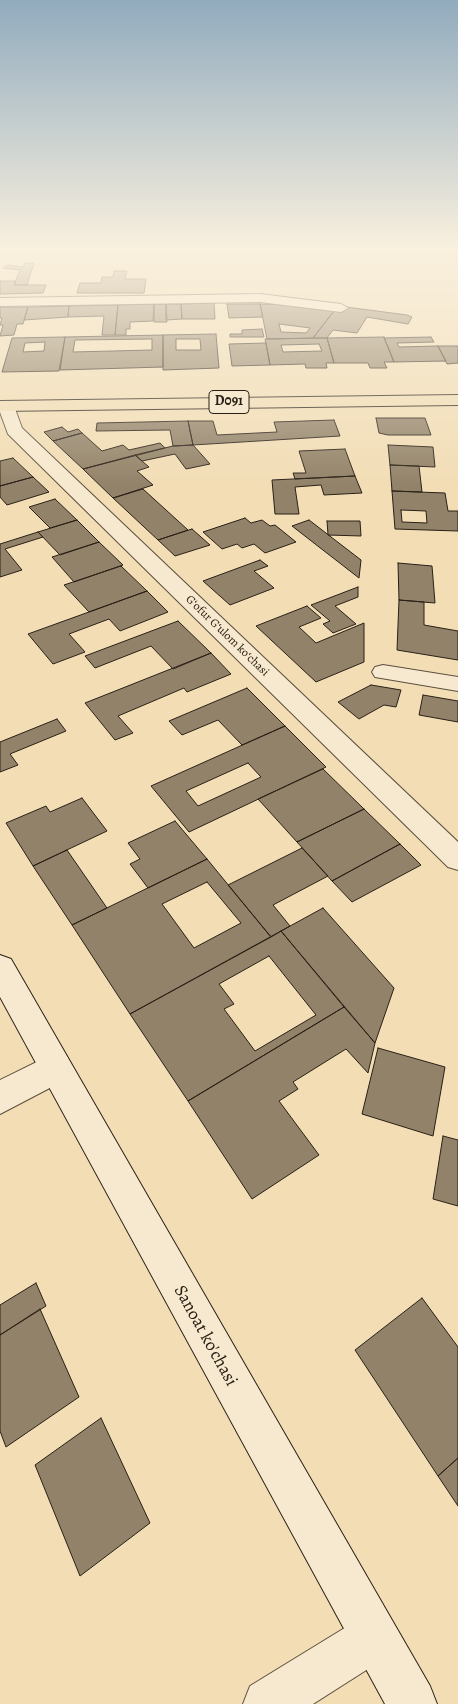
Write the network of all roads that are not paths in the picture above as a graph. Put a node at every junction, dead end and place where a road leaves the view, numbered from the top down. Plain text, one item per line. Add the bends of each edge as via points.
1 (458, 388) edge
2 (458, 400) edge
3 (2, 401) edge
4 (383, 672) dead end
5 (458, 684) edge
6 (458, 859) edge
7 (0, 968) edge
8 (55, 1068) junction
9 (0, 1098) edge
10 (373, 1638) junction
11 (268, 1704) edge
12 (412, 1704) edge

1 - 3 highway, D091
2 - 3 highway, D091
3 - 6 street, Gʻofur Gʻulom koʻchasi via 14,430
4 - 5 street
7 - 8 street, Sanoat ko'chasi
8 - 9 street
8 - 10 street, Sanoat ko'chasi
10 - 11 street
10 - 12 street, Sanoat ko'chasi

